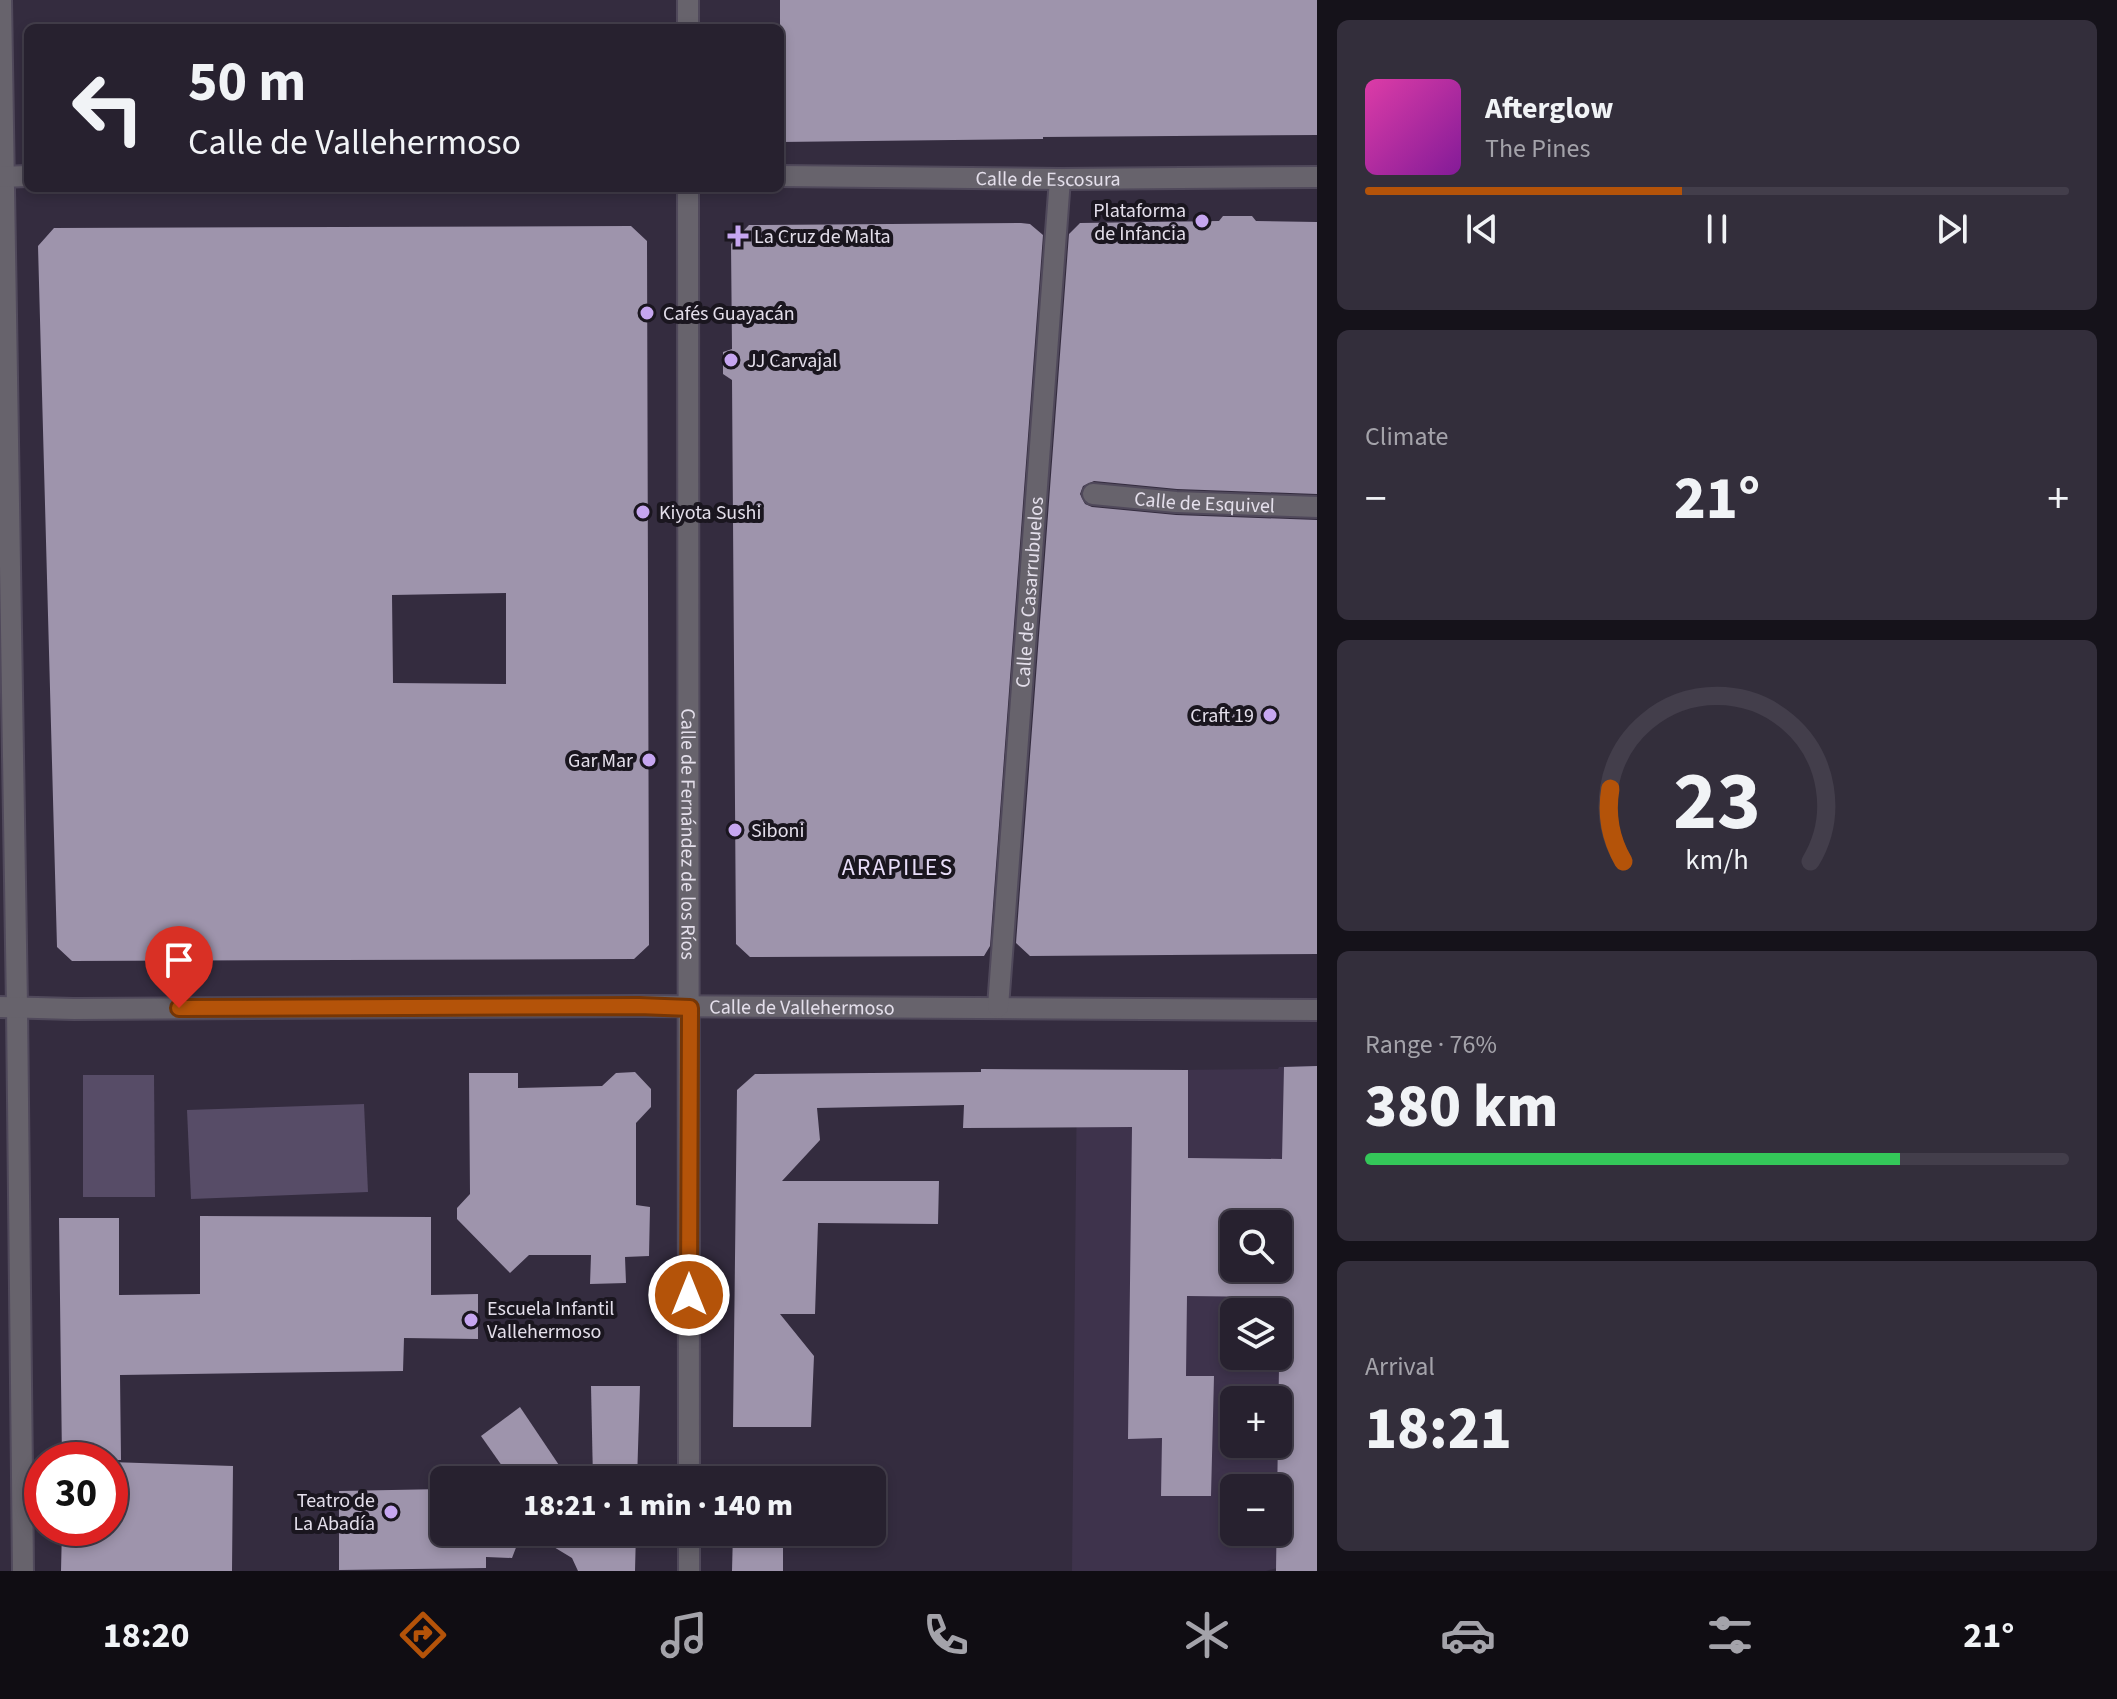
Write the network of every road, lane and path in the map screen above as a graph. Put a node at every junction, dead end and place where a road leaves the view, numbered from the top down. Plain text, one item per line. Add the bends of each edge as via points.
1 (1, 0) edge
2 (688, 0) edge
3 (688, 24) edge
4 (24, 176) edge
5 (784, 176) edge
6 (2, 177) edge
7 (1317, 177) edge
8 (1060, 179) junction
9 (688, 192) edge
10 (1093, 494) dead end
11 (1317, 507) edge
12 (9, 1007) edge
13 (998, 1007) junction
14 (690, 1008) junction
15 (1317, 1010) edge
16 (689, 1466) edge
17 (689, 1546) edge
18 (23, 1571) edge
19 (689, 1571) edge

1 - 6 street
2 - 3 street
4 - 6 street
5 - 8 street, Calle de Escosura
6 - 12 street
7 - 8 street, Calle de Escosura
8 - 13 street, Calle de Casarrubuelos
9 - 14 street, Calle de Fernández de los Ríos
10 - 11 street, Calle de Esquivel
12 - 14 street, Calle de Vallehermoso
12 - 18 street
13 - 14 street, Calle de Vallehermoso
13 - 15 street, Calle de Vallehermoso
14 - 16 street, Calle de Fernández de los Ríos
17 - 19 street

